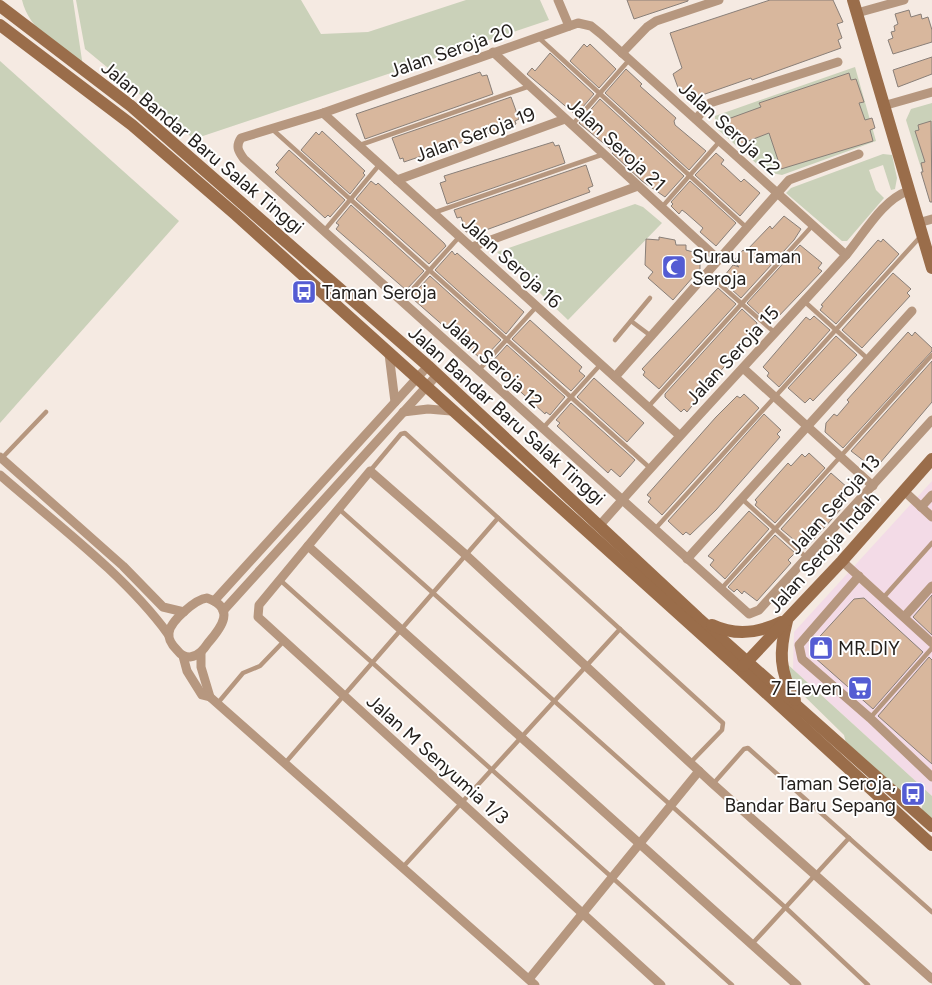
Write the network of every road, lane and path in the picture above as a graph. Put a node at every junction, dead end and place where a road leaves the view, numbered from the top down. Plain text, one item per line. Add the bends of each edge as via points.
1 (558, 0) edge
2 (720, 0) edge
3 (904, 0) edge
4 (882, 3) edge
5 (0, 6) edge
6 (855, 6) edge
7 (0, 26) edge
8 (569, 26) junction
9 (591, 26) joint
10 (538, 37) junction
11 (493, 52) junction
12 (622, 53) junction
13 (630, 59) junction
14 (838, 62) dead end
15 (530, 86) junction
16 (932, 92) edge
17 (599, 93) junction
18 (883, 106) junction
19 (323, 113) junction
20 (696, 119) junction
21 (568, 122) junction
22 (271, 128) junction
23 (720, 141) junction
24 (358, 145) junction
25 (604, 154) junction
26 (859, 154) dead end
27 (380, 164) junction
28 (689, 176) junction
29 (397, 180) junction
30 (638, 186) junction
31 (908, 191) junction
32 (778, 193) junction
33 (350, 200) junction
34 (662, 207) junction
35 (433, 212) junction
36 (932, 219) edge
37 (918, 223) junction
38 (813, 225) junction
39 (747, 228) junction
40 (324, 231) junction
41 (460, 236) junction
42 (921, 236) junction
43 (472, 247) junction
44 (846, 255) junction
45 (719, 260) junction
46 (932, 268) edge
47 (430, 270) junction
48 (707, 273) junction
49 (650, 298) dead end
50 (402, 301) junction
51 (804, 301) junction
52 (742, 304) junction
53 (537, 306) junction
54 (912, 311) dead end
55 (632, 321) junction
56 (836, 330) junction
57 (775, 333) junction
58 (652, 336) junction
59 (507, 340) junction
60 (615, 340) dead end
61 (389, 354) junction
62 (932, 355) edge
63 (869, 359) junction
64 (601, 364) junction
65 (743, 368) junction
66 (479, 370) junction
67 (432, 371) junction
68 (615, 377) junction
69 (421, 383) junction
70 (571, 397) junction
71 (775, 397) junction
72 (395, 402) junction
73 (648, 407) junction
74 (452, 411) junction
75 (46, 412) dead end
76 (403, 412) junction
77 (932, 420) edge
78 (808, 426) junction
79 (542, 428) junction
80 (679, 435) junction
81 (841, 456) junction
82 (1, 458) edge
83 (932, 460) edge
84 (650, 468) junction
85 (370, 471) junction
86 (0, 474) edge
87 (873, 486) junction
88 (903, 490) junction
89 (932, 495) edge
90 (742, 499) junction
91 (622, 500) junction
92 (921, 507) junction
93 (339, 509) junction
94 (932, 516) edge
95 (498, 518) junction
96 (600, 525) junction
97 (655, 529) junction
98 (775, 529) junction
99 (932, 543) edge
100 (308, 546) junction
101 (466, 555) junction
102 (807, 558) junction
103 (687, 559) junction
104 (842, 560) junction
105 (860, 576) junction
106 (280, 580) junction
107 (932, 586) edge
108 (721, 589) junction
109 (433, 593) junction
110 (883, 598) junction
111 (214, 600) junction
112 (760, 610) joint
113 (224, 611) junction
114 (184, 612) junction
115 (904, 617) junction
116 (698, 618) junction
117 (788, 618) junction
118 (401, 630) junction
119 (620, 630) junction
120 (168, 634) junction
121 (284, 641) junction
122 (932, 643) edge
123 (932, 648) edge
124 (201, 652) junction
125 (183, 656) junction
126 (372, 662) junction
127 (744, 665) junction
128 (586, 666) junction
129 (344, 695) junction
130 (213, 701) junction
131 (554, 701) junction
132 (799, 707) junction
133 (870, 718) junction
134 (521, 738) junction
135 (286, 762) junction
136 (690, 762) junction
137 (492, 770) junction
138 (699, 771) junction
139 (932, 777) edge
140 (713, 784) junction
141 (462, 803) junction
142 (671, 805) junction
143 (932, 826) edge
144 (849, 838) junction
145 (640, 843) junction
146 (932, 845) edge
147 (403, 867) junction
148 (816, 875) junction
149 (612, 877) junction
150 (786, 908) junction
151 (932, 912) edge
152 (582, 913) junction
153 (752, 944) junction
154 (932, 979) edge
155 (532, 982) edge
156 (661, 985) edge
157 (732, 985) edge
158 (798, 985) edge
159 (868, 985) edge

1 - 8 street
2 - 12 street via 656,21
3 - 4 street
4 - 6 street
5 - 67 main road, Jalan Bandar Baru Salak Tinggi via 131,106
6 - 18 main road
7 - 61 main road, Jalan Bandar Baru Salak Tinggi via 132,124
8 - 9 street, Jalan Seroja 20 via 578,23
8 - 10 street, Jalan Seroja 20
9 - 12 street, Jalan Seroja 22
10 - 11 street, Jalan Seroja 20
10 - 17 lane
11 - 15 street, Jalan Seroja 21
11 - 19 street, Jalan Seroja 20
12 - 13 street, Jalan Seroja 22
13 - 17 lane
13 - 20 street, Jalan Seroja 22
14 - 20 street via 710,103
15 - 21 street, Jalan Seroja 21
15 - 24 lane
16 - 18 street
17 - 21 lane
17 - 28 lane
18 - 31 main road
19 - 22 street, Jalan Seroja 12
19 - 24 street, Jalan Seroja 16
20 - 23 street, Jalan Seroja 22
21 - 25 street, Jalan Seroja 21
21 - 29 street, Jalan Seroja 19
22 - 33 lane
22 - 40 street, Jalan Seroja 12 via 240,138 237,144 239,151
23 - 28 lane
23 - 32 street, Jalan Seroja 22
24 - 27 street, Jalan Seroja 16
25 - 30 street, Jalan Seroja 21
25 - 35 lane
26 - 32 street via 789,180
27 - 29 street, Jalan Seroja 16
27 - 33 lane
28 - 34 lane
28 - 39 lane
29 - 35 street, Jalan Seroja 16
30 - 34 street, Jalan Seroja 21
30 - 43 street
31 - 37 main road
31 - 44 street, Jalan Seroja 15 via 895,196
32 - 38 street, Jalan Seroja 22
32 - 39 street
33 - 40 lane
33 - 47 lane
34 - 45 street, Jalan Seroja 21
35 - 41 street, Jalan Seroja 16
36 - 37 street
37 - 42 main road
38 - 44 street, Jalan Seroja 22
38 - 52 lane
39 - 45 street
40 - 50 street, Jalan Seroja 12
41 - 43 street, Jalan Seroja 16
41 - 47 lane
42 - 46 main road
42 - 56 lane
43 - 53 street, Jalan Seroja 16
44 - 51 street, Jalan Seroja 15
45 - 48 street
47 - 50 lane
47 - 59 lane
48 - 52 lane
48 - 58 street
49 - 55 lane
50 - 66 street, Jalan Seroja 12
51 - 56 lane
51 - 57 street, Jalan Seroja 15
52 - 57 lane
52 - 73 lane
53 - 59 lane
53 - 64 street, Jalan Seroja 16
54 - 63 street
55 - 58 lane
55 - 60 lane
56 - 63 lane
56 - 71 lane
57 - 65 street, Jalan Seroja 15
58 - 68 street
59 - 66 lane
59 - 70 lane
61 - 69 main road, Jalan Bandar Baru Salak Tinggi
61 - 72 street
62 - 81 lane
63 - 78 street
64 - 68 street, Jalan Seroja 16
64 - 70 lane
65 - 71 street
65 - 80 street, Jalan Seroja 15
66 - 79 street, Jalan Seroja 12
67 - 69 street
67 - 96 main road, Jalan Bandar Baru Salak Tinggi
68 - 73 street, Jalan Seroja 16
69 - 72 street
69 - 74 main road, Jalan Bandar Baru Salak Tinggi
69 - 76 street
70 - 79 lane
70 - 84 lane
71 - 78 street
71 - 97 lane
72 - 111 street
73 - 80 street, Jalan Seroja 16
74 - 76 street
74 - 127 main road, Jalan Bandar Baru Salak Tinggi
75 - 82 lane
76 - 113 street
77 - 87 street, Jalan Seroja 13
78 - 81 street
78 - 90 street
79 - 91 street, Jalan Seroja 12
80 - 84 street, Jalan Seroja 15
81 - 87 street
81 - 98 lane
82 - 114 street via 123,566 164,607
83 - 88 main road, Jalan Seroja Indah
84 - 91 street, Jalan Seroja 15
85 - 93 street, Jalan M Senyumia 1/3
85 - 95 lane via 401,434 405,434
85 - 101 street
86 - 120 street via 112,574 155,616
87 - 102 street, Jalan Seroja 13
88 - 92 street
88 - 104 main road, Jalan Seroja Indah
89 - 92 street
90 - 98 lane
90 - 103 street
91 - 96 street, Jalan Seroja 15
91 - 97 street, Jalan Seroja 12
92 - 94 street
93 - 100 street, Jalan M Senyumia 1/3
93 - 109 lane
95 - 101 lane
95 - 119 lane
96 - 116 main road, Jalan Bandar Baru Salak Tinggi
97 - 103 street, Jalan Seroja 12
98 - 102 lane
98 - 108 lane
99 - 110 lane
100 - 106 street, Jalan M Senyumia 1/3
100 - 118 street
101 - 109 lane
101 - 128 street
102 - 112 street, Jalan Seroja 13
103 - 108 street, Jalan Seroja 12
104 - 105 street
104 - 117 main road, Jalan Seroja Indah
105 - 110 street
105 - 133 street via 799,645 799,652 802,659
106 - 121 street, Jalan M Senyumia 1/3 via 259,605 258,617
106 - 126 lane
107 - 115 street
108 - 112 street, Jalan Seroja 12 via 749,614
109 - 118 lane
109 - 131 lane
110 - 115 street
111 - 113 street
111 - 114 street via 201,599
113 - 124 street via 222,627
114 - 120 street
115 - 122 street
116 - 117 main road via 724,631 739,633 771,627
116 - 127 main road, Jalan Bandar Baru Salak Tinggi
117 - 127 main road, Jalan Seroja Indah
117 - 132 main road via 782,640 781,665
118 - 126 lane
118 - 134 street
119 - 128 lane
119 - 136 lane via 723,723 722,730
120 - 125 street via 171,644
121 - 129 street, Jalan M Senyumia 1/3
121 - 130 lane via 260,666 243,673
123 - 133 lane
124 - 125 street
124 - 130 street via 201,667
125 - 130 street via 195,687
126 - 129 lane
126 - 137 lane
127 - 132 main road, Jalan Bandar Baru Salak Tinggi
127 - 146 main road, Jalan Bandar Baru Salak Tinggi
128 - 131 lane
128 - 136 street
129 - 135 lane
129 - 141 street, Jalan M Senyumia 1/3
130 - 135 street
131 - 134 lane
131 - 142 lane
132 - 143 main road, Jalan Bandar Baru Salak Tinggi
133 - 139 street
134 - 137 lane
134 - 145 street
135 - 147 street
136 - 138 street
137 - 141 lane
137 - 149 lane
138 - 140 street
138 - 142 street
140 - 144 lane via 748,748
140 - 148 street
141 - 147 lane
141 - 152 street, Jalan M Senyumia 1/3
142 - 145 street
142 - 150 lane
144 - 148 lane
144 - 151 lane
145 - 149 street
145 - 153 street
147 - 155 street
148 - 150 lane
148 - 154 street
149 - 152 street
149 - 157 lane
150 - 153 lane
150 - 159 lane
152 - 155 street
152 - 156 street, Jalan M Senyumia 1/3
153 - 158 street

